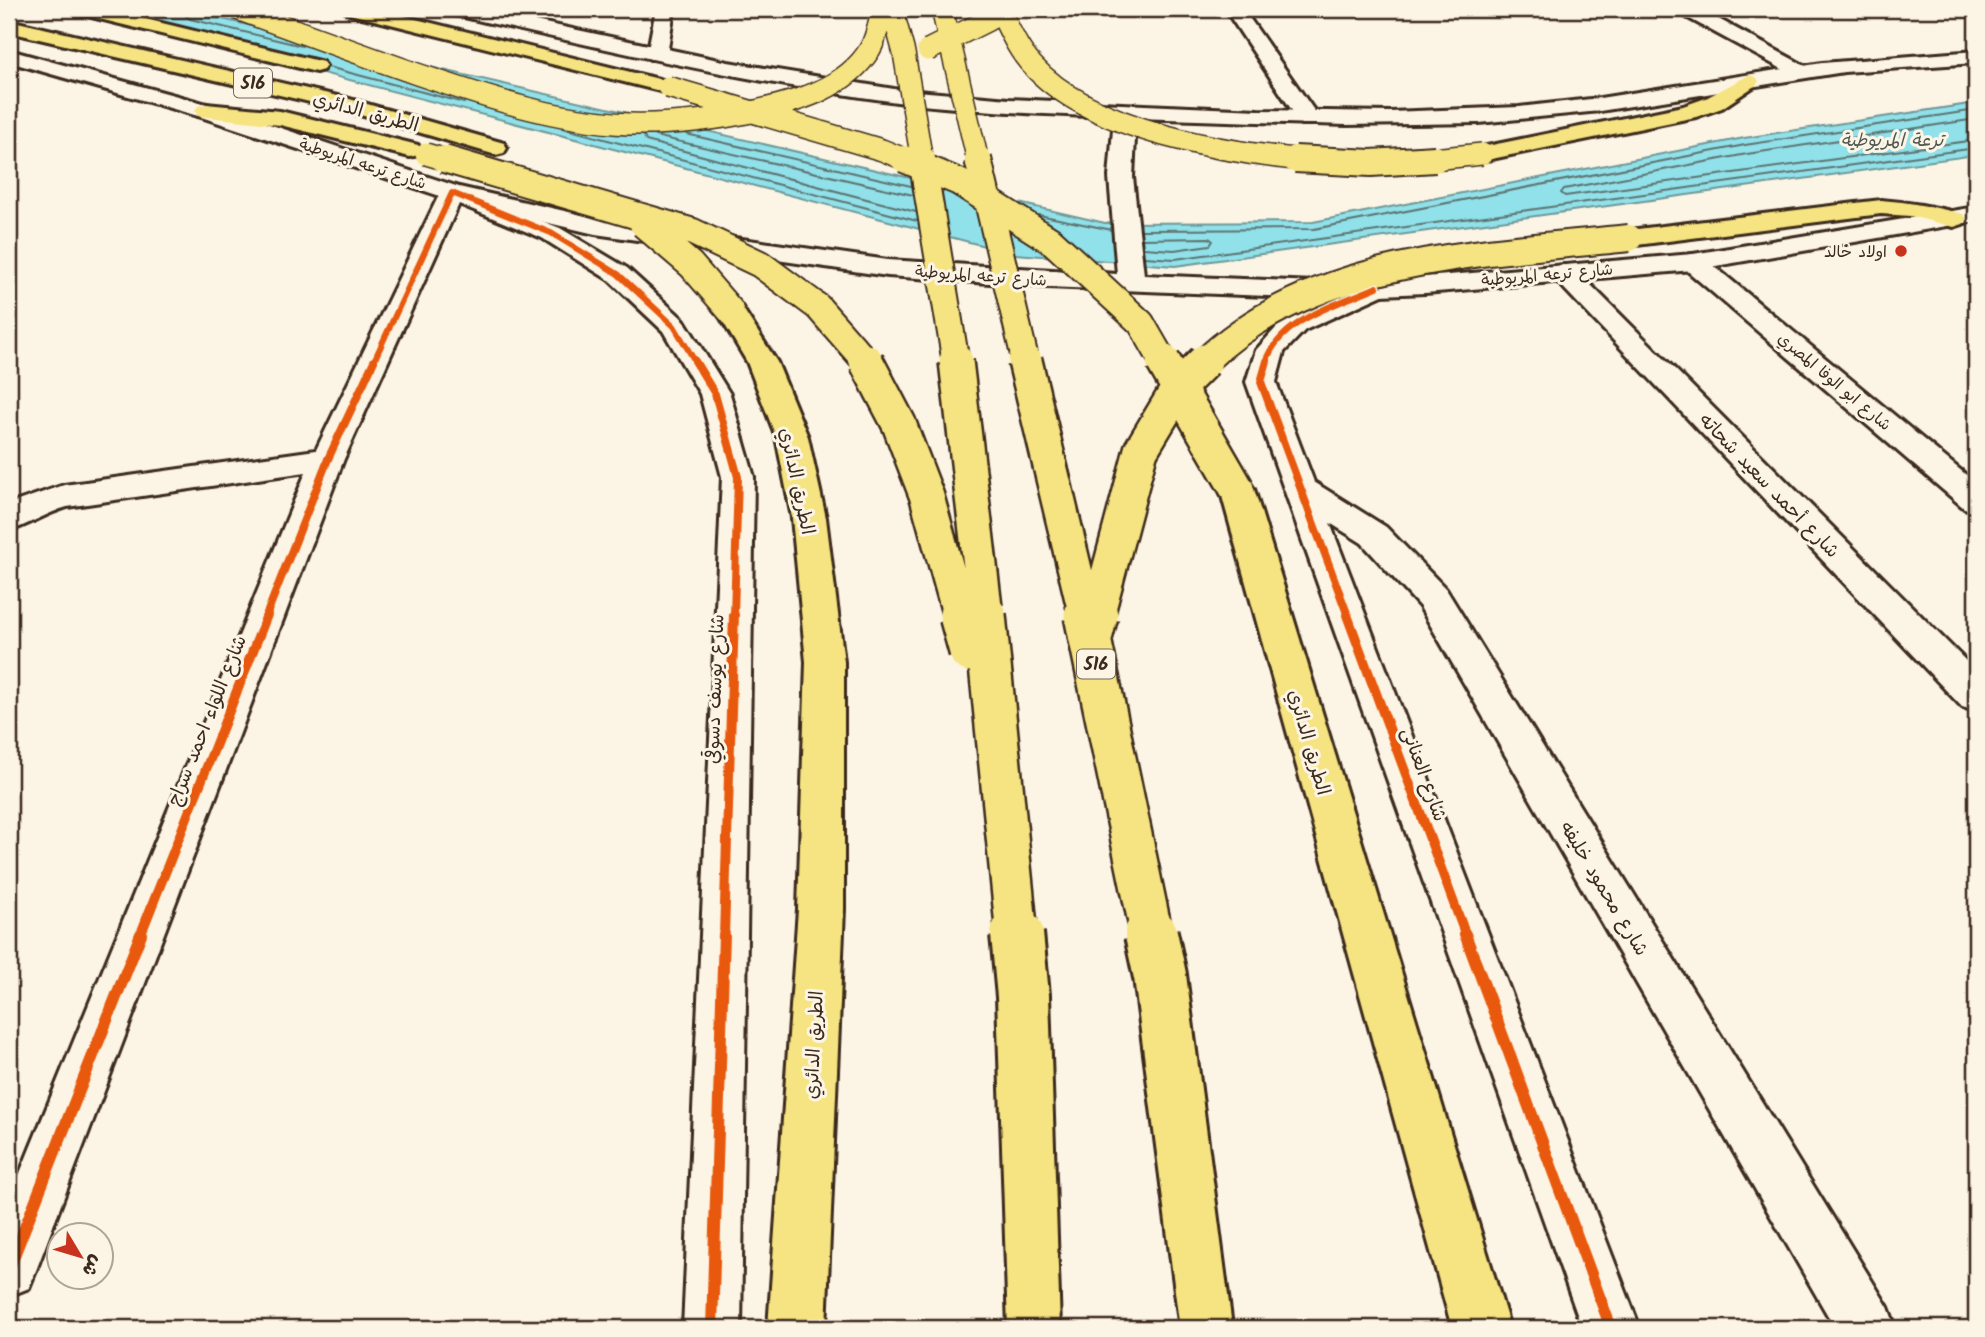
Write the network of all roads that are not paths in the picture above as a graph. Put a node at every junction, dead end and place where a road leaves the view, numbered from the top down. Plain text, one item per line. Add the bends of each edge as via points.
1 (82, 9) edge
2 (237, 9) edge
3 (353, 9) edge
4 (455, 9) edge
5 (665, 9) edge
6 (883, 9) edge
7 (892, 9) edge
8 (942, 9) edge
9 (1000, 9) edge
10 (1234, 9) edge
11 (1686, 9) edge
12 (483, 12) edge
13 (9, 26) edge
14 (657, 55) junction
15 (9, 56) edge
16 (1976, 57) edge
17 (339, 72) dead end
18 (1802, 72) junction
19 (362, 77) dead end
20 (1749, 80) junction
21 (590, 100) dead end
22 (635, 100) dead end
23 (206, 111) junction
24 (1125, 111) junction
25 (1309, 118) junction
26 (452, 193) junction
27 (1965, 217) edge
28 (1693, 262) junction
29 (1564, 273) junction
30 (1129, 274) junction
31 (1377, 287) junction
32 (328, 459) junction
33 (1300, 488) junction
34 (1976, 500) edge
35 (9, 519) edge
36 (1091, 639) junction
37 (1976, 696) edge
38 (1001, 757) junction
39 (9, 1268) edge
40 (712, 1328) edge
41 (797, 1328) edge
42 (1034, 1328) edge
43 (1206, 1328) edge
44 (1481, 1328) edge
45 (1611, 1328) edge
46 (1867, 1328) edge

1 - 17 highway
2 - 6 highway, bridge via 492,100 586,121 645,125 746,114 826,87 852,70 870,49
3 - 44 highway, الطريق الدائري, bridge via 668,87 881,150 960,182 1053,242 1141,323 1237,489
4 - 12 street
5 - 14 street
7 - 38 highway, bridge via 904,53 960,385
8 - 36 highway, 516, bridge
9 - 20 highway, bridge via 1037,70 1097,110 1140,127 1214,146 1308,160 1428,161 1482,154 1688,112 1734,93
9 - 22 highway, bridge via 942,45 841,79 747,96
10 - 25 street
11 - 18 street
12 - 14 street
13 - 41 highway, الطريق الدائري / 516, bridge via 346,104 496,148 544,168 637,220 691,265 730,310 762,362 792,437 809,518 825,662 821,909
14 - 24 street via 896,95
15 - 23 street, شارع ترعه المريوطية
16 - 18 street
18 - 20 street
19 - 21 highway, bridge via 472,94
20 - 25 street via 1569,109 1481,116
23 - 26 street, شارع ترعه المريوطية
23 - 38 highway, bridge via 280,118 426,154 693,232 760,264 818,307 865,359 899,424 927,497
24 - 25 street
24 - 30 street via 1122,202
26 - 30 street, شارع ترعه المريوطية via 595,226 888,268
26 - 32 street, شارع اللواء احمد سراج
26 - 40 street, شارع يوسف دسوقي via 573,246 618,274 674,326 715,394 738,477
27 - 28 street, شارع ترعه المريوطية
27 - 36 highway, bridge via 1881,207 1409,265 1337,282 1271,309 1216,346 1172,393 1141,451
28 - 29 street, شارع ترعه المريوطية
28 - 34 street, شارع ابو الوفا المصري
29 - 31 street, شارع ترعه المريوطية
29 - 37 street, شارع أحمد سعيد شحاته
30 - 31 street, شارع ترعه المريوطية via 1315,290
31 - 33 street, شارع العنانى via 1295,324 1270,350 1261,382
32 - 35 street via 64,496 29,506
32 - 39 street, شارع اللواء احمد سراج
33 - 45 street, شارع العنانى
33 - 46 street, شارع محمود خليفه via 1374,535 1433,598
36 - 43 highway, 516, bridge via 1160,976
38 - 42 highway, bridge via 1023,996

